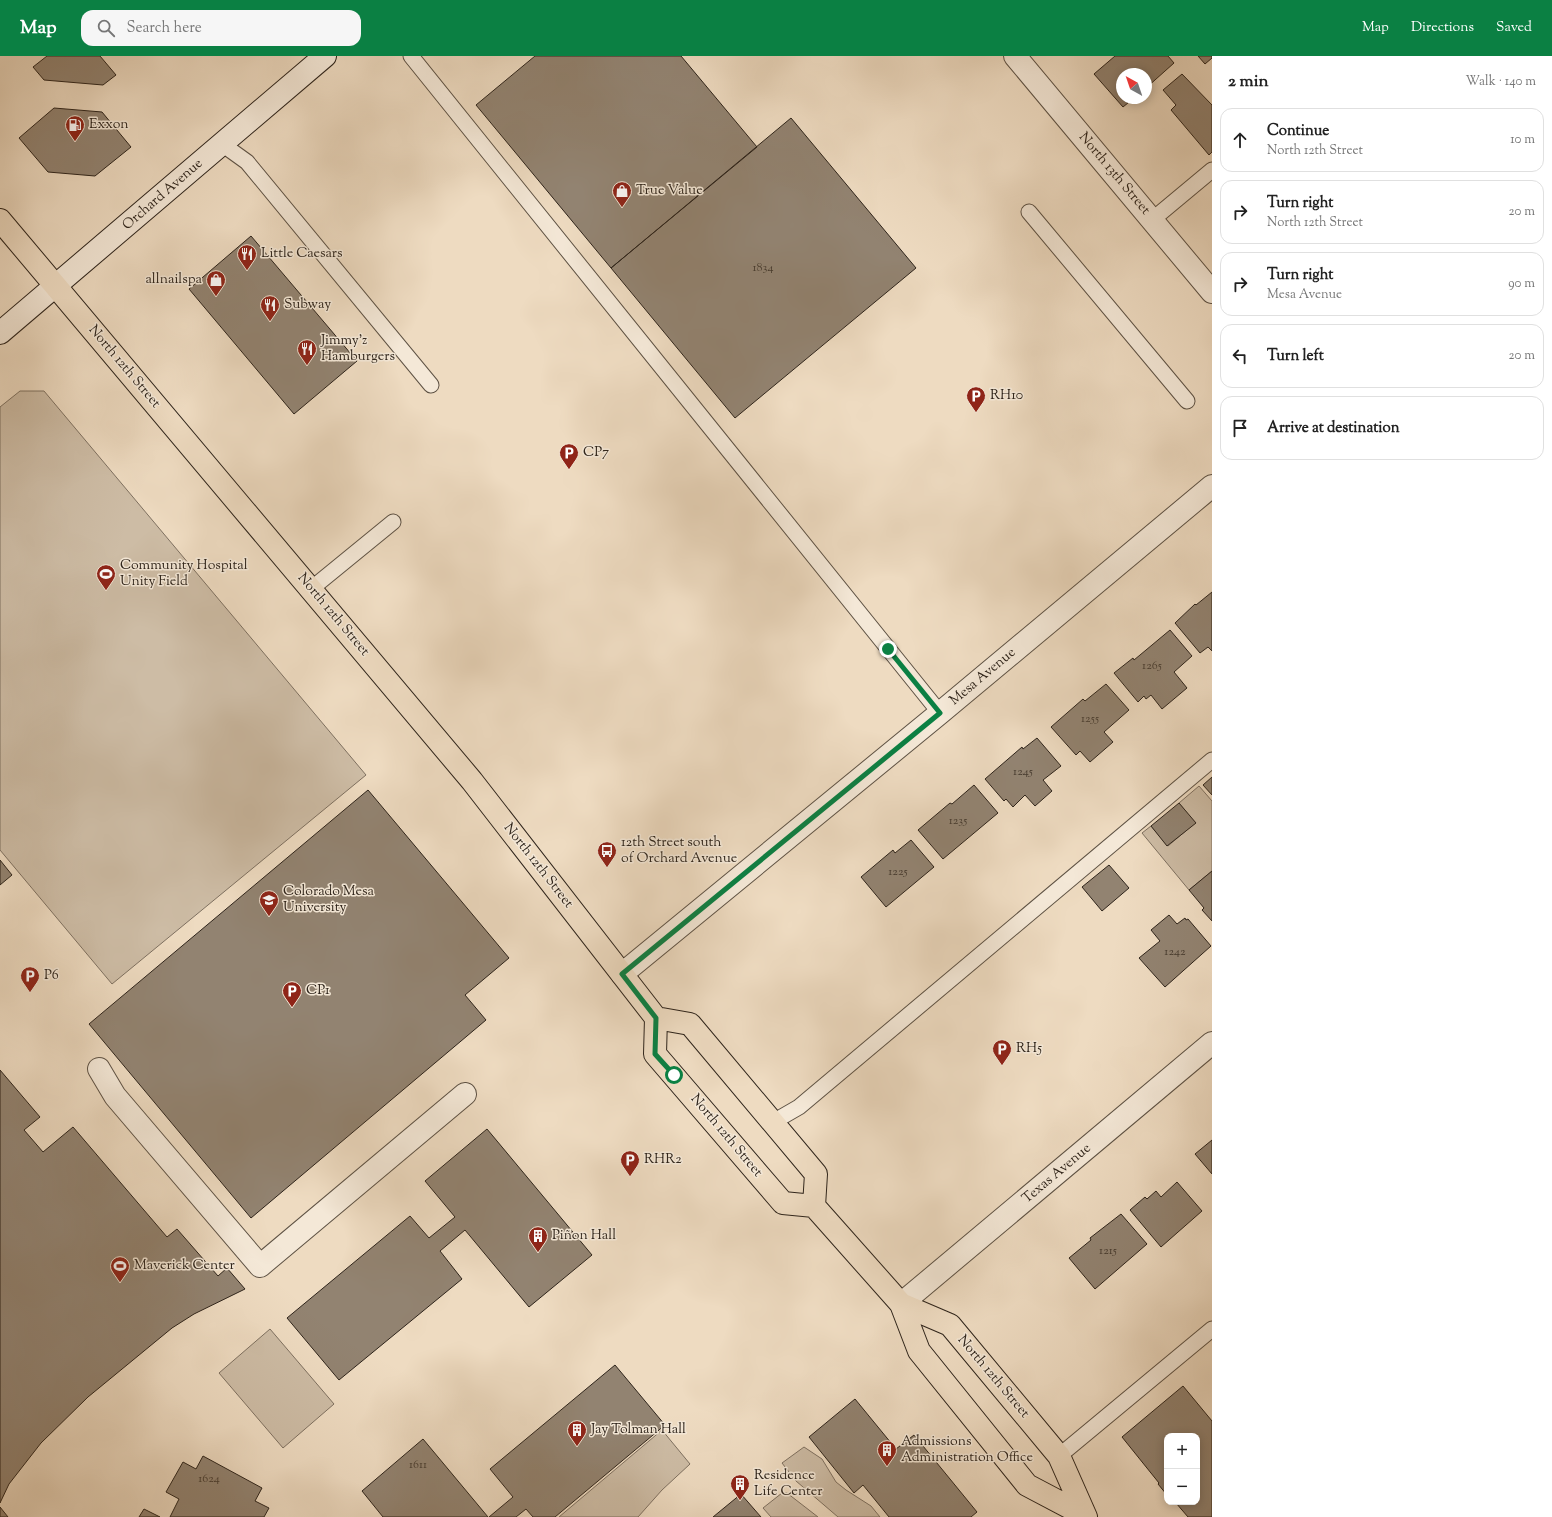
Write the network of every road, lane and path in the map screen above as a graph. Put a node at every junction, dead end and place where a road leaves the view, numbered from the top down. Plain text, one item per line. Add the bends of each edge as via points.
1 (325, 56) edge
2 (411, 56) edge
3 (1015, 56) edge
4 (222, 144) junction
5 (1212, 170) edge
6 (1029, 212) dead end
7 (0, 220) edge
8 (1152, 220) junction
9 (56, 286) junction
10 (1212, 292) edge
11 (0, 333) edge
12 (431, 385) dead end
13 (1187, 400) dead end
14 (1212, 486) edge
15 (393, 522) dead end
16 (311, 589) junction
17 (940, 713) junction
18 (1212, 760) edge
19 (622, 974) junction
20 (656, 1018) junction
21 (1212, 1043) edge
22 (99, 1069) dead end
23 (466, 1094) dead end
24 (773, 1122) junction
25 (814, 1206) junction
26 (901, 1304) junction
27 (1212, 1329) edge
28 (1059, 1456) junction
29 (1085, 1516) edge

1 - 4 street, Orchard Avenue
2 - 17 lane
3 - 8 street, North 13th Street
4 - 9 street, Orchard Avenue
4 - 12 lane via 247,162
5 - 8 lane
6 - 13 lane
7 - 9 main road, North 12th Street
8 - 10 street, North 13th Street
9 - 11 street, Orchard Avenue
9 - 16 main road, North 12th Street
14 - 17 street, Mesa Avenue
15 - 16 lane
16 - 19 main road, North 12th Street via 472,781
17 - 19 street, Mesa Avenue
18 - 24 lane via 805,1102
19 - 20 main road, North 12th Street
20 - 24 main road via 690,1024
20 - 25 main road, North 12th Street via 655,1054 783,1203
21 - 26 street, Texas Avenue
22 - 23 street via 115,1096 260,1266
24 - 25 main road via 816,1174
25 - 26 main road, North 12th Street
26 - 28 main road, North 12th Street via 950,1325
26 - 29 main road, North 12th Street via 919,1351 1027,1485
27 - 28 lane
28 - 29 main road, North 12th Street

